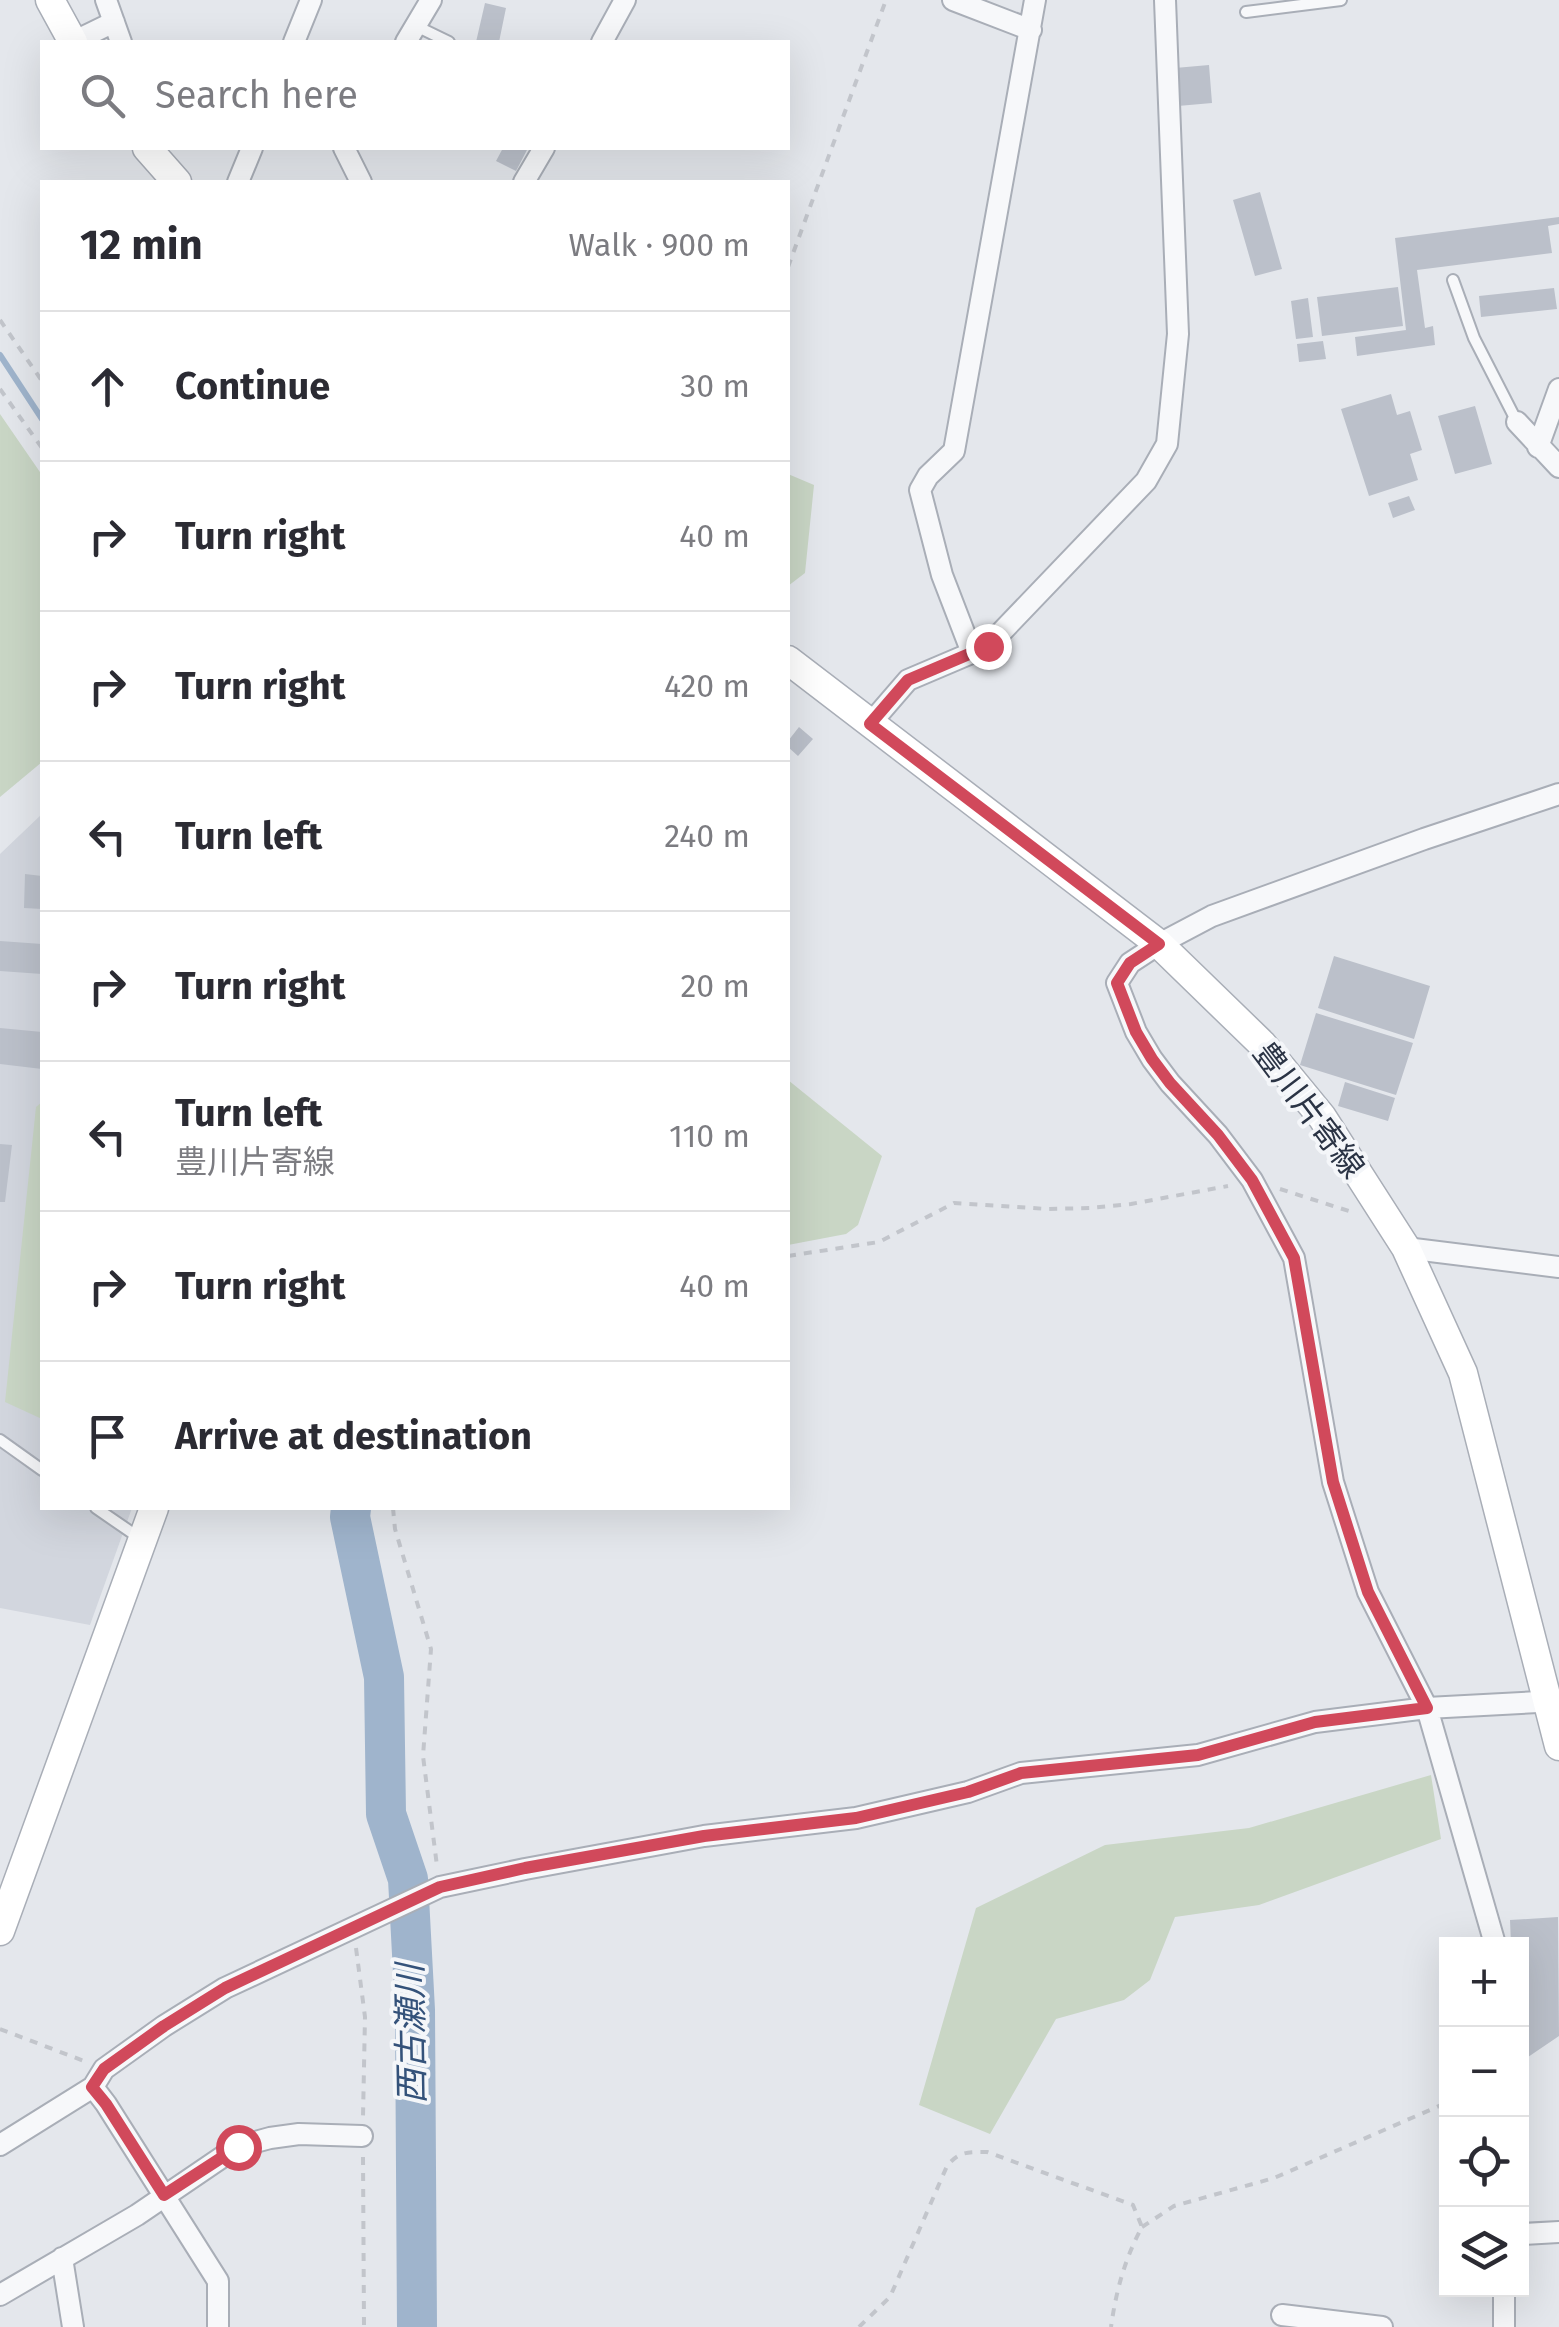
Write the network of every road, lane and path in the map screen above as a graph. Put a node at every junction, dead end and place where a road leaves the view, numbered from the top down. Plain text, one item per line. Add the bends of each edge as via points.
1 (50, 0) edge
2 (106, 0) edge
3 (311, 0) edge
4 (431, 0) edge
5 (625, 0) edge
6 (886, 0) edge
7 (953, 0) edge
8 (1036, 0) edge
9 (1165, 0) edge
10 (1342, 0) edge
11 (1246, 12) dead end
12 (1031, 30) junction
13 (117, 32) edge
14 (411, 34) edge
15 (72, 40) edge
16 (82, 40) edge
17 (295, 40) edge
18 (440, 40) edge
19 (603, 40) edge
20 (251, 150) edge
21 (345, 150) edge
22 (543, 150) edge
23 (152, 152) edge
24 (176, 180) edge
25 (239, 180) edge
26 (359, 180) edge
27 (525, 180) edge
28 (790, 262) edge
29 (1453, 280) dead end
30 (0, 320) edge
31 (40, 377) edge
32 (1559, 388) edge
33 (0, 389) edge
34 (1517, 422) joint
35 (40, 445) edge
36 (1538, 447) junction
37 (1559, 467) edge
38 (972, 653) junction
39 (790, 662) edge
40 (870, 724) junction
41 (1559, 794) edge
42 (1159, 944) junction
43 (1252, 1180) junction
44 (1382, 1207) junction
45 (1406, 1248) junction
46 (790, 1256) edge
47 (1559, 1267) edge
48 (0, 1440) edge
49 (40, 1469) edge
50 (99, 1510) edge
51 (153, 1510) edge
52 (393, 1510) edge
53 (142, 1540) junction
54 (1554, 1701) edge
55 (1427, 1708) junction
56 (1559, 1746) edge
57 (440, 1887) junction
58 (0, 1932) edge
59 (1493, 1937) edge
60 (0, 2030) edge
61 (98, 2078) junction
62 (1439, 2107) edge
63 (362, 2136) dead end
64 (0, 2145) edge
65 (164, 2195) junction
66 (1142, 2227) junction
67 (1559, 2232) edge
68 (1529, 2234) edge
69 (62, 2258) junction
70 (0, 2295) edge
71 (1504, 2297) edge
72 (1282, 2316) dead end
73 (72, 2327) edge
74 (218, 2327) edge
75 (860, 2327) edge
76 (1111, 2327) edge
77 (1382, 2327) edge
78 (1504, 2327) edge

1 - 15 main road
2 - 13 street
3 - 17 street
4 - 14 street
5 - 19 street
6 - 28 path
7 - 12 street
8 - 12 street
9 - 38 street via 1178,334 1166,444 1146,481 988,646
10 - 11 lane
12 - 38 street via 954,451 920,490
13 - 16 street
14 - 18 lane
20 - 25 street
21 - 26 street
22 - 27 street
23 - 24 main road
29 - 34 lane
30 - 31 path
32 - 36 street
33 - 35 path
34 - 36 street
36 - 37 street
38 - 40 street via 908,680
39 - 40 main road, 豊川片寄線
40 - 42 main road, 豊川片寄線
41 - 42 street via 1212,916
42 - 43 street via 1130,963 1117,983 1123,1000 1152,1059
42 - 44 main road, 豊川片寄線 via 1262,1044 1322,1117
43 - 44 path via 1353,1212
43 - 46 path via 1090,1208 954,1203 879,1242
43 - 55 street via 1294,1258 1333,1482 1368,1592
44 - 45 main road, 豊川片寄線
45 - 47 street
45 - 54 main road, 豊川片寄線 via 1462,1373
48 - 49 lane
50 - 53 lane
51 - 53 main road
52 - 57 path via 431,1649 423,1756
53 - 58 main road
54 - 55 street
54 - 56 main road, 豊川片寄線
55 - 57 street via 1315,1722 1198,1755 1021,1773 856,1818 704,1836
55 - 59 street
57 - 61 street via 225,1988
60 - 61 path
61 - 64 street
61 - 65 street via 106,2104
62 - 66 path via 1274,2178 1174,2206
63 - 65 street via 300,2134 238,2147
65 - 69 street
65 - 74 street via 218,2281
66 - 75 path via 1133,2205 987,2152 956,2156 890,2297
66 - 76 path via 1128,2252
67 - 68 street
69 - 70 street
69 - 73 street
71 - 78 street
72 - 77 street

